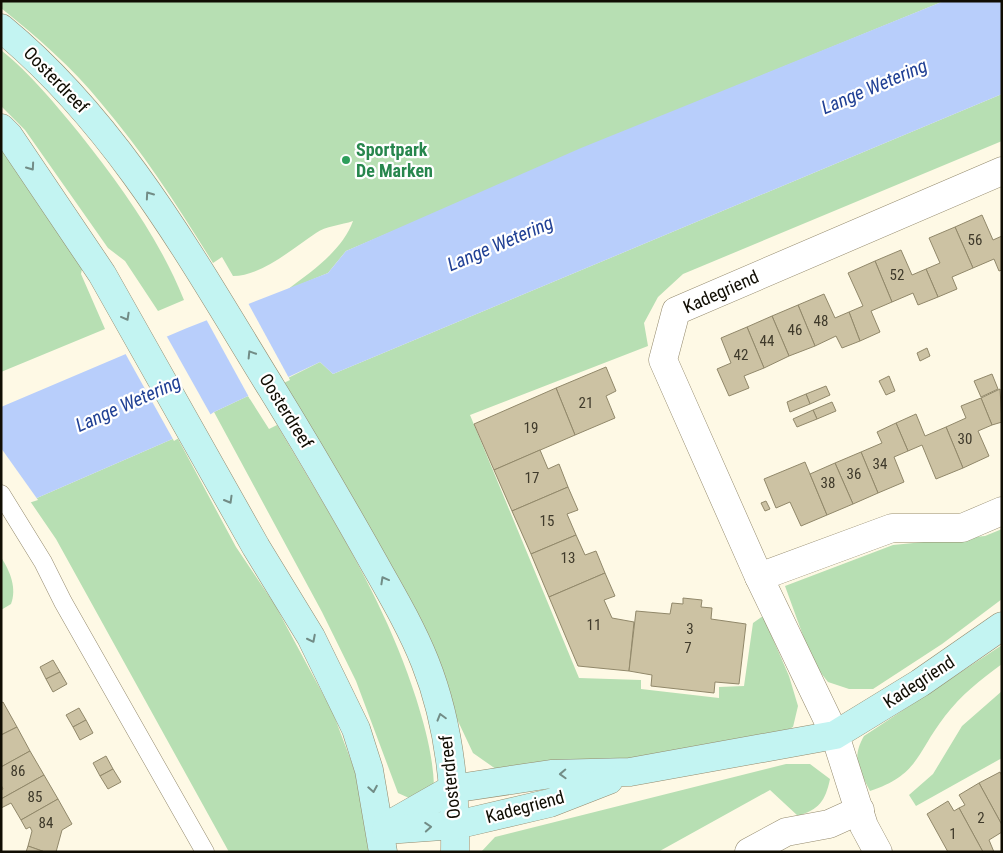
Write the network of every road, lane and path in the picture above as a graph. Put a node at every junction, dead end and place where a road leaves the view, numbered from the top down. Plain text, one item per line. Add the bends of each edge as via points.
1 (1, 28) edge
2 (1, 128) edge
3 (1002, 171) edge
4 (1, 494) edge
5 (1002, 511) edge
6 (759, 577) junction
7 (1002, 626) edge
8 (835, 736) junction
9 (630, 772) junction
10 (452, 789) junction
11 (860, 810) junction
12 (455, 839) edge
13 (381, 841) edge
14 (205, 852) edge
15 (750, 852) edge
16 (878, 852) edge

10 -> 1 main road, Oosterdreef via 448,738 426,664 408,623 286,411 177,235 109,137 67,88
2 -> 13 main road via 102,274 204,458 311,637 356,730 369,770
3 - 6 street, Kadegriend via 676,311 663,360
4 - 14 lane
5 - 6 street via 962,528 892,528
6 - 8 street, Kadegriend
7 - 8 main road, Kadegriend
8 - 9 main road, Kadegriend
8 - 11 street
9 -> 10 main road, Kadegriend via 550,774
9 - 12 main road, Kadegriend
10 - 12 main road, Oosterdreef
10 - 13 main road, Kadegriend
11 - 15 street via 829,824 786,832
11 - 16 street via 864,826
13 -> 12 main road, Kadegriend

